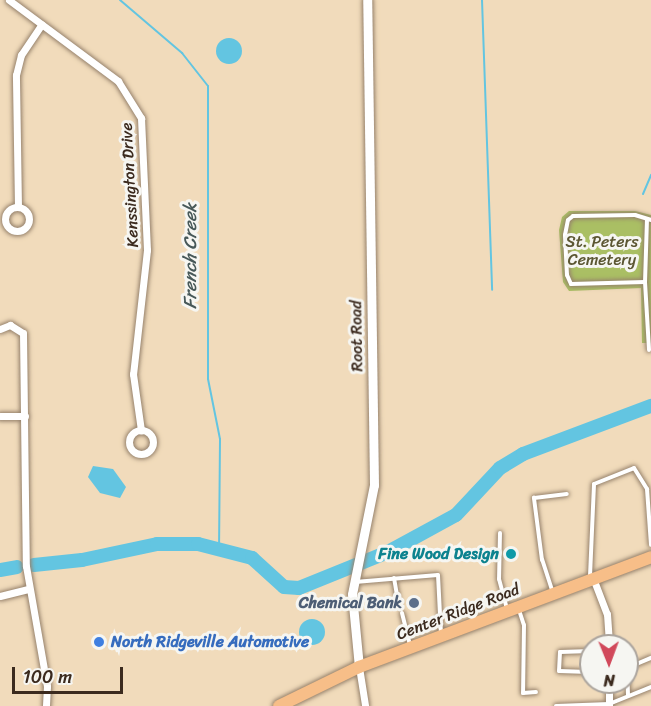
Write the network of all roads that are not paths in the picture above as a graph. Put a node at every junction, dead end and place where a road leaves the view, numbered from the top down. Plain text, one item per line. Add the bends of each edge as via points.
1 (9, 0) edge
2 (367, 0) edge
3 (42, 24) junction
4 (18, 207) dead end
5 (649, 219) edge
6 (645, 282) junction
7 (0, 329) edge
8 (649, 350) dead end
9 (0, 416) edge
10 (25, 416) junction
11 (141, 430) dead end
12 (567, 494) dead end
13 (500, 533) dead end
14 (651, 545) edge
15 (651, 557) edge
16 (394, 578) junction
17 (592, 579) junction
18 (353, 582) junction
19 (29, 589) junction
20 (553, 593) junction
21 (0, 596) edge
22 (399, 605) dead end
23 (513, 609) junction
24 (402, 613) dead end
25 (608, 634) edge
26 (441, 635) junction
27 (411, 647) junction
28 (579, 651) edge
29 (651, 658) edge
30 (359, 668) junction
31 (579, 672) edge
32 (651, 687) edge
33 (536, 692) dead end
34 (628, 696) junction
35 (609, 705) edge
36 (46, 706) edge
37 (279, 706) edge
38 (365, 706) edge
39 (556, 706) edge

1 - 3 street, Kenssington Drive
2 - 18 street, Root Road via 374,484 370,520
3 - 4 street via 21,55 16,75
3 - 11 street, Kenssington Drive via 118,81 136,105 143,126 147,250 133,374
5 - 6 lane
5 - 6 lane via 635,215 573,216 568,220 565,235 571,284
6 - 8 lane
7 - 10 street via 10,325 23,333
9 - 10 street
10 - 19 street via 25,560
12 - 20 lane via 534,498 542,560
13 - 23 lane via 499,579
14 - 17 lane via 647,489 634,468 594,484
15 - 17 main road, Center Ridge Road
16 - 18 lane
16 - 22 lane
16 - 26 lane via 438,575
17 - 20 main road, Center Ridge Road
17 - 25 street via 607,614
18 - 30 street, Root Road via 353,628
19 - 21 street
19 - 36 street via 47,686
20 - 23 main road, Center Ridge Road
23 - 26 main road, Center Ridge Road
23 - 33 lane via 524,626 523,693
24 - 27 lane
26 - 27 main road, Center Ridge Road
27 - 30 main road, Center Ridge Road
28 - 31 lane via 560,652 560,671
29 - 34 lane via 627,668
30 - 37 main road, Center Ridge Road
30 - 38 street
32 - 34 lane
34 - 35 lane
35 - 39 lane

